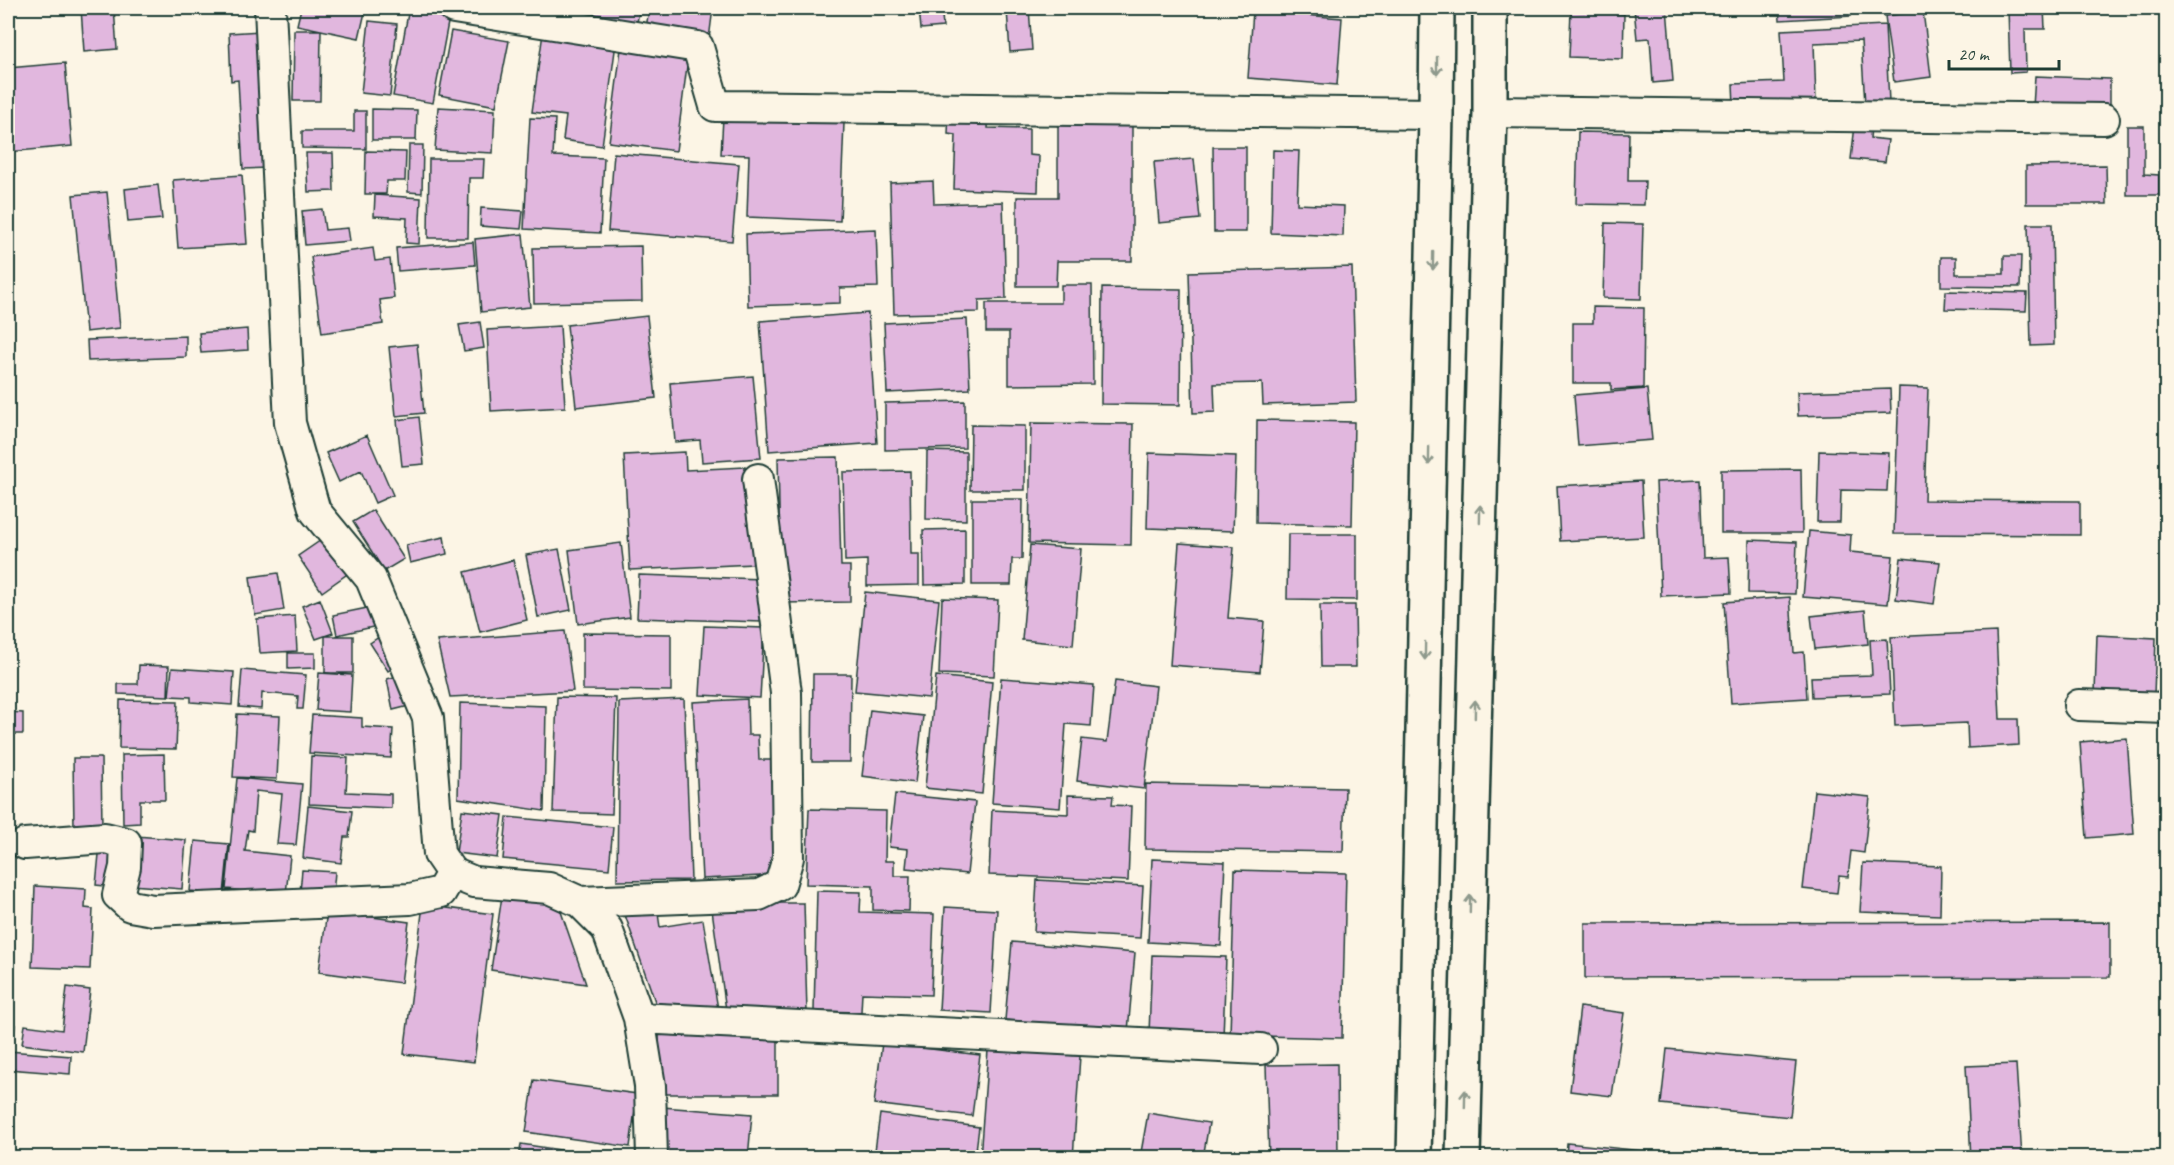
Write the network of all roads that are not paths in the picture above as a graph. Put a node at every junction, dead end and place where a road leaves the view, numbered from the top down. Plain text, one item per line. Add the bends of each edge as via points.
1 (270, 8) edge
2 (454, 8) edge
3 (1437, 8) edge
4 (1490, 8) edge
5 (1490, 112) junction
6 (1436, 114) junction
7 (2104, 119) dead end
8 (758, 479) dead end
9 (2079, 705) dead end
10 (2166, 708) edge
11 (25, 844) dead end
12 (452, 873) junction
13 (580, 903) junction
14 (639, 1018) junction
15 (1261, 1049) dead end
16 (652, 1158) edge
17 (1414, 1158) edge
18 (1463, 1158) edge

1 - 12 street via 290,423 315,511 371,579 428,718 439,854
2 - 6 street via 698,47 715,106
3 -> 6 highway
4 - 5 highway
5 - 7 street
18 -> 5 highway
6 -> 17 highway
8 - 13 street via 786,693 788,858 780,885 759,895
9 - 10 street
11 - 12 street via 105,838 126,843 118,896 130,906 153,910 410,899 441,892
12 - 13 street via 474,882 549,888
13 - 14 street via 607,929
14 - 15 street
14 - 16 street via 650,1086

